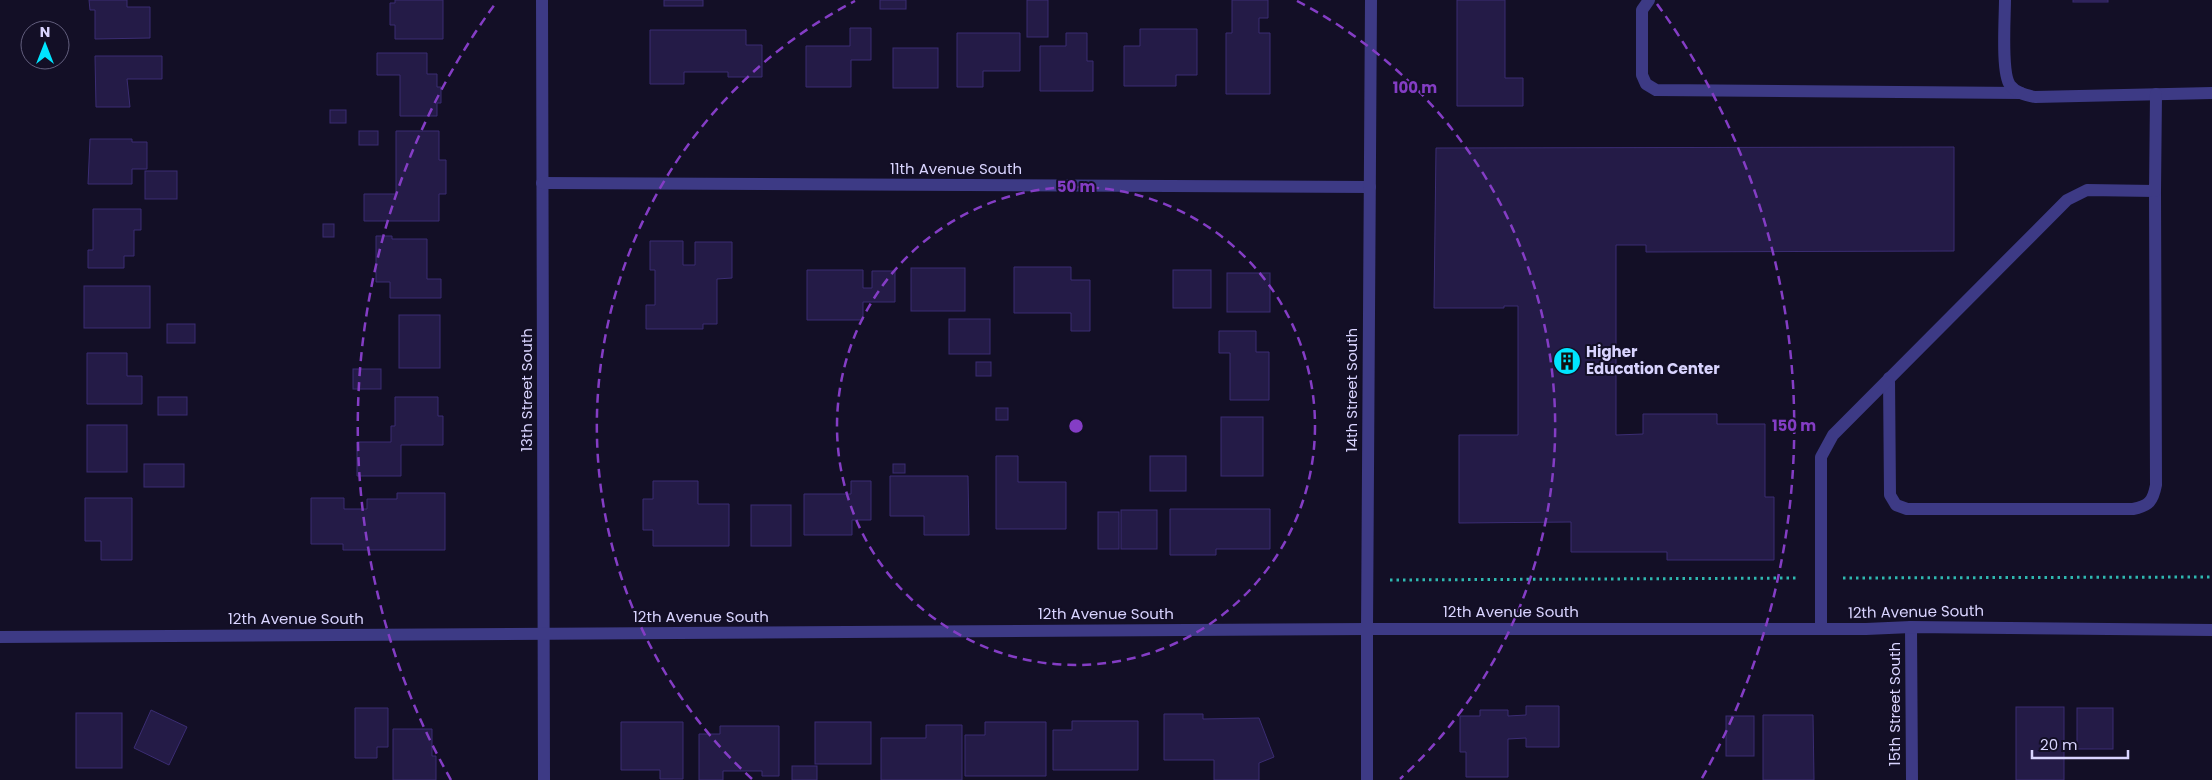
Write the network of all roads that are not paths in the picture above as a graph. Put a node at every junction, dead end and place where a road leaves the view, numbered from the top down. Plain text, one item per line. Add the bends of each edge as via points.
1 (542, 0) edge
2 (1370, 0) edge
3 (1648, 0) edge
4 (2005, 0) edge
5 (2021, 93) junction
6 (2212, 93) edge
7 (2156, 94) junction
8 (542, 183) junction
9 (1370, 187) junction
10 (2155, 191) junction
11 (1889, 378) junction
12 (1911, 627) junction
13 (1367, 628) junction
14 (1821, 629) junction
15 (2212, 630) edge
16 (545, 634) junction
17 (0, 637) edge
18 (544, 780) edge
19 (1367, 780) edge
20 (1912, 780) edge

1 - 8 street, 13th Street South
2 - 9 street, 14th Street South
3 - 5 street via 1642,10 1642,75 1646,84 1656,90
4 - 5 street via 2005,71 2010,85
5 - 7 street via 2034,97
6 - 7 street
7 - 10 street
8 - 9 street, 11th Avenue South
8 - 16 street, 13th Street South
9 - 13 street, 14th Street South
10 - 11 street via 2087,190 2067,200
10 - 11 street via 2156,485 2154,499 2146,507 1907,509 1896,505 1890,496
11 - 14 street via 1833,435 1821,457
12 - 14 street, 12th Avenue South
12 - 15 street, 12th Avenue South
12 - 20 street, 15th Street South
13 - 14 street, 12th Avenue South
13 - 16 street, 12th Avenue South
13 - 19 street, 14th Street South
16 - 17 street, 12th Avenue South
16 - 18 street, 13th Street South

